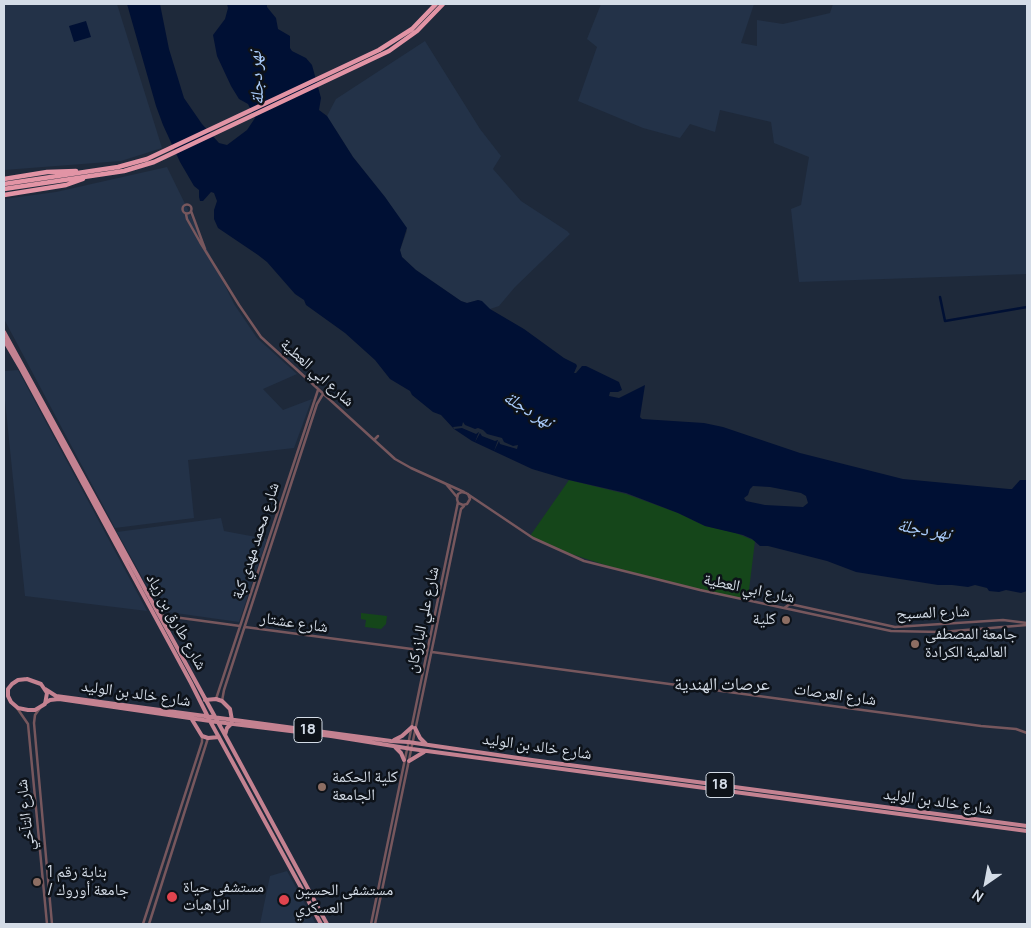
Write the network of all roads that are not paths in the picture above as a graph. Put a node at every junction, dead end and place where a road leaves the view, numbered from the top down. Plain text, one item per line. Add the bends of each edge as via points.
1 (436, 4) edge
2 (443, 4) edge
3 (419, 26) junction
4 (87, 175) junction
5 (4, 179) edge
6 (4, 184) edge
7 (4, 189) edge
8 (4, 194) edge
9 (191, 211) junction
10 (186, 214) junction
11 (206, 251) junction
12 (4, 332) edge
13 (4, 340) edge
14 (318, 390) junction
15 (323, 394) junction
16 (378, 436) dead end
17 (374, 440) junction
18 (443, 482) junction
19 (467, 493) junction
20 (283, 496) junction
21 (457, 497) junction
22 (287, 498) junction
23 (458, 502) junction
24 (469, 502) junction
25 (483, 503) junction
26 (465, 505) junction
27 (256, 585) junction
28 (784, 608) junction
29 (159, 616) junction
30 (1027, 624) edge
31 (241, 626) junction
32 (245, 627) junction
33 (895, 627) junction
34 (895, 632) junction
35 (427, 651) junction
36 (432, 652) junction
37 (229, 661) junction
38 (234, 662) junction
39 (12, 684) junction
40 (4, 687) edge
41 (46, 689) junction
42 (4, 695) edge
43 (9, 698) junction
44 (216, 699) junction
45 (203, 701) junction
46 (222, 701) junction
47 (45, 703) junction
48 (16, 707) junction
49 (41, 707) junction
50 (191, 716) junction
51 (213, 719) junction
52 (232, 722) junction
53 (413, 727) junction
54 (1027, 733) edge
55 (202, 736) junction
56 (219, 737) junction
57 (226, 737) junction
58 (208, 738) junction
59 (391, 743) junction
60 (410, 745) junction
61 (428, 745) junction
62 (427, 751) junction
63 (31, 756) junction
64 (36, 756) junction
65 (407, 761) junction
66 (1027, 826) edge
67 (1027, 831) edge
68 (47, 924) edge
69 (52, 924) edge
70 (143, 924) edge
71 (149, 924) edge
72 (321, 924) edge
73 (327, 924) edge
74 (371, 924) edge
75 (375, 924) edge

1 - 3 highway
2 - 3 highway
3 - 4 highway via 403,42 381,54 154,162 130,170
4 - 5 highway via 62,170
4 - 6 highway
4 - 7 highway
4 - 8 highway via 66,185
9 - 10 street
9 - 10 street via 185,204 182,210
9 - 11 street, شارع ابي العطية
10 - 11 street, شارع ابي العطية
11 - 14 street, شارع ابي العطية via 260,337
12 - 29 main road, شارع طارق بن زياد
13 - 45 main road, شارع طارق بن زياد
14 - 15 street, شارع ابي العطية
14 - 20 street, شارع محمد مهدي كبة
15 - 17 street, شارع ابي العطية
15 - 22 street, شارع محمد مهدي كبة
16 - 17 street
17 - 18 street, شارع ابي العطية via 395,459
18 - 19 street, شارع ابي العطية
18 - 21 street, شارع ابي العطية
19 - 21 street via 460,493
19 - 24 street
19 - 25 street, شارع ابي العطية
20 - 22 street
20 - 27 street, شارع محمد مهدي كبة
21 - 23 street
22 - 27 street, شارع محمد مهدي كبة
23 - 26 street
23 - 35 street, شارع علي البازركان
24 - 25 street
24 - 26 street
25 - 28 street, شارع ابي العطية via 533,538 584,561
26 - 36 street, شارع علي البازركان via 461,510
27 - 31 street, شارع محمد مهدي كبة
27 - 32 street, شارع محمد مهدي كبة
28 - 33 street, شارع المسبح via 790,604
28 - 34 street, شارع ابي العطية
29 - 31 street, شارع عشتار
29 - 45 main road, شارع طارق بن زياد
30 - 33 street, شارع المسبح via 1003,620
30 - 34 street, شارع ابي العطية via 941,632
31 - 32 street, شارع عشتار
31 - 37 street, شارع محمد مهدي كبة
32 - 35 street, شارع عشتار
32 - 38 street, شارع محمد مهدي كبة
33 - 34 street
35 - 53 street, شارع علي البازركان
36 - 53 street, شارع علي البازركان
36 - 54 street, شارع العرصات
37 - 38 street
37 - 44 street, شارع محمد مهدي كبة
38 - 46 street, شارع محمد مهدي كبة
39 - 40 main road
39 - 41 main road via 28,679 39,682
39 - 43 main road
41 - 47 main road
41 - 50 main road, شارع خالد بن الوليد via 56,696
42 - 43 main road
43 - 48 main road
44 - 45 main road
44 - 46 main road
45 - 50 main road
45 - 51 main road
46 - 52 main road via 230,709
47 - 49 main road
47 - 50 main road, شارع خالد بن الوليد via 59,699
48 - 49 main road via 28,710
48 - 63 street, شارع التآخي via 28,724
49 - 64 street, شارع التآخي via 34,723
50 - 51 main road, شارع خالد بن الوليد / 18
50 - 55 main road
51 - 52 main road, شارع خالد بن الوليد / 18
51 - 56 main road
51 - 57 main road
52 - 57 main road
52 - 59 main road, شارع خالد بن الوليد / 18
53 - 59 main road
53 - 60 street, شارع علي البازركان
53 - 61 main road
55 - 58 main road
55 - 70 street
56 - 58 main road
56 - 72 main road
57 - 73 main road
58 - 71 street
59 - 60 main road, شارع خالد بن الوليد
59 - 65 main road
60 - 61 main road, شارع خالد بن الوليد
60 - 62 main road, شارع خالد بن الوليد / 18
60 - 65 street, شارع علي البازركان
61 - 66 main road, شارع خالد بن الوليد / 18
62 - 65 main road
62 - 67 main road, شارع خالد بن الوليد / 18
63 - 64 street
63 - 68 street, شارع التآخي
64 - 69 street, شارع التآخي
65 - 74 street
65 - 75 street

